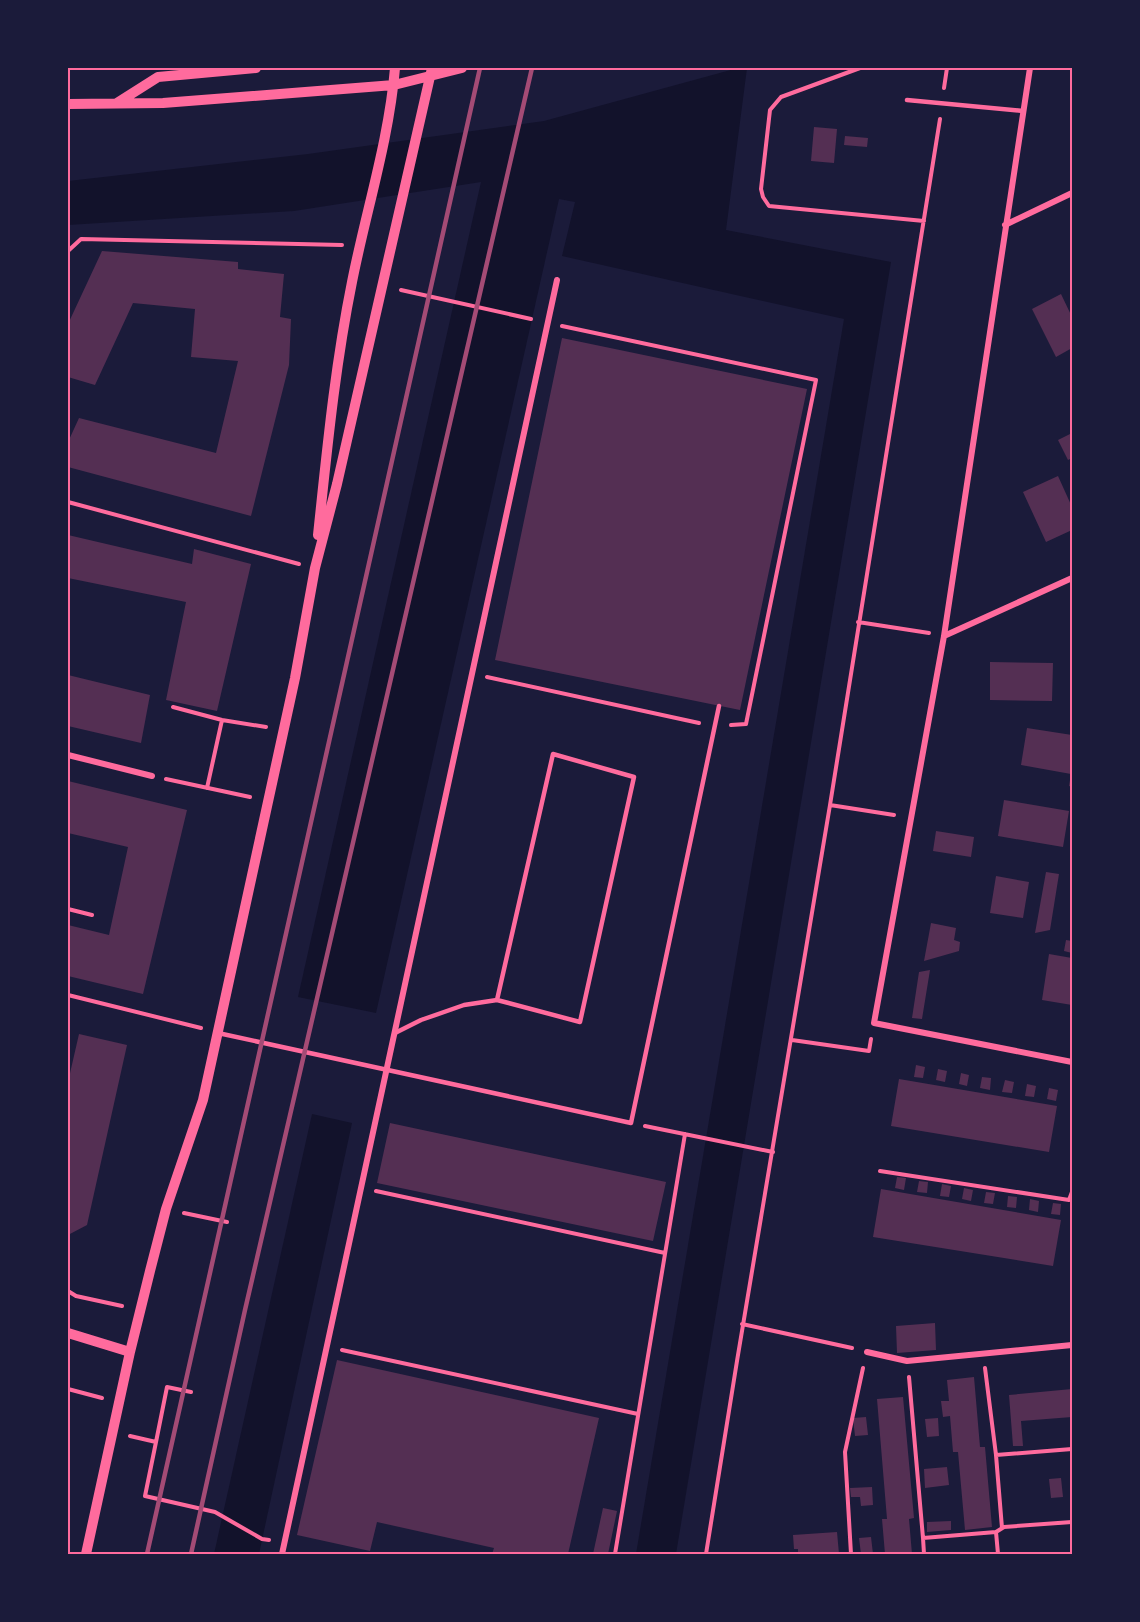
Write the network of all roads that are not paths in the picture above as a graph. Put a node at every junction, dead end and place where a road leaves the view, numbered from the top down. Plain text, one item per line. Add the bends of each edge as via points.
1 (256, 68) edge
2 (395, 68) edge
3 (404, 68) edge
4 (462, 68) edge
5 (1030, 68) edge
6 (431, 72) edge
7 (394, 85) junction
8 (907, 100) dead end
9 (68, 104) edge
10 (117, 104) junction
11 (1023, 111) junction
12 (1072, 193) edge
13 (1005, 225) junction
14 (557, 280) dead end
15 (315, 568) junction
16 (1072, 578) edge
17 (944, 636) junction
18 (719, 706) dead end
19 (68, 755) edge
20 (152, 776) road end
21 (497, 1000) junction
22 (218, 1033) junction
23 (395, 1033) junction
24 (1072, 1062) edge
25 (387, 1069) junction
26 (68, 1333) edge
27 (1072, 1345) edge
28 (130, 1352) junction
29 (867, 1352) road end
30 (86, 1554) edge
31 (282, 1554) edge

1 - 10 street via 158,77
2 - 7 street
3 - 7 street
4 - 6 street
5 - 11 street
6 - 7 street
6 - 15 street
7 - 10 street
7 - 15 street via 334,382
8 - 11 lane
9 - 10 street
11 - 13 street
12 - 13 street
13 - 17 street
14 - 23 street
15 - 22 street
16 - 17 street
17 - 24 street via 874,1023
18 - 25 lane via 632,1123
19 - 20 street
21 - 21 lane via 580,1022 634,777 553,754
21 - 23 lane via 464,1005
22 - 25 lane
22 - 28 street via 203,1100 166,1209
23 - 25 street
25 - 31 street
26 - 28 street
27 - 29 street via 907,1361
28 - 30 street

